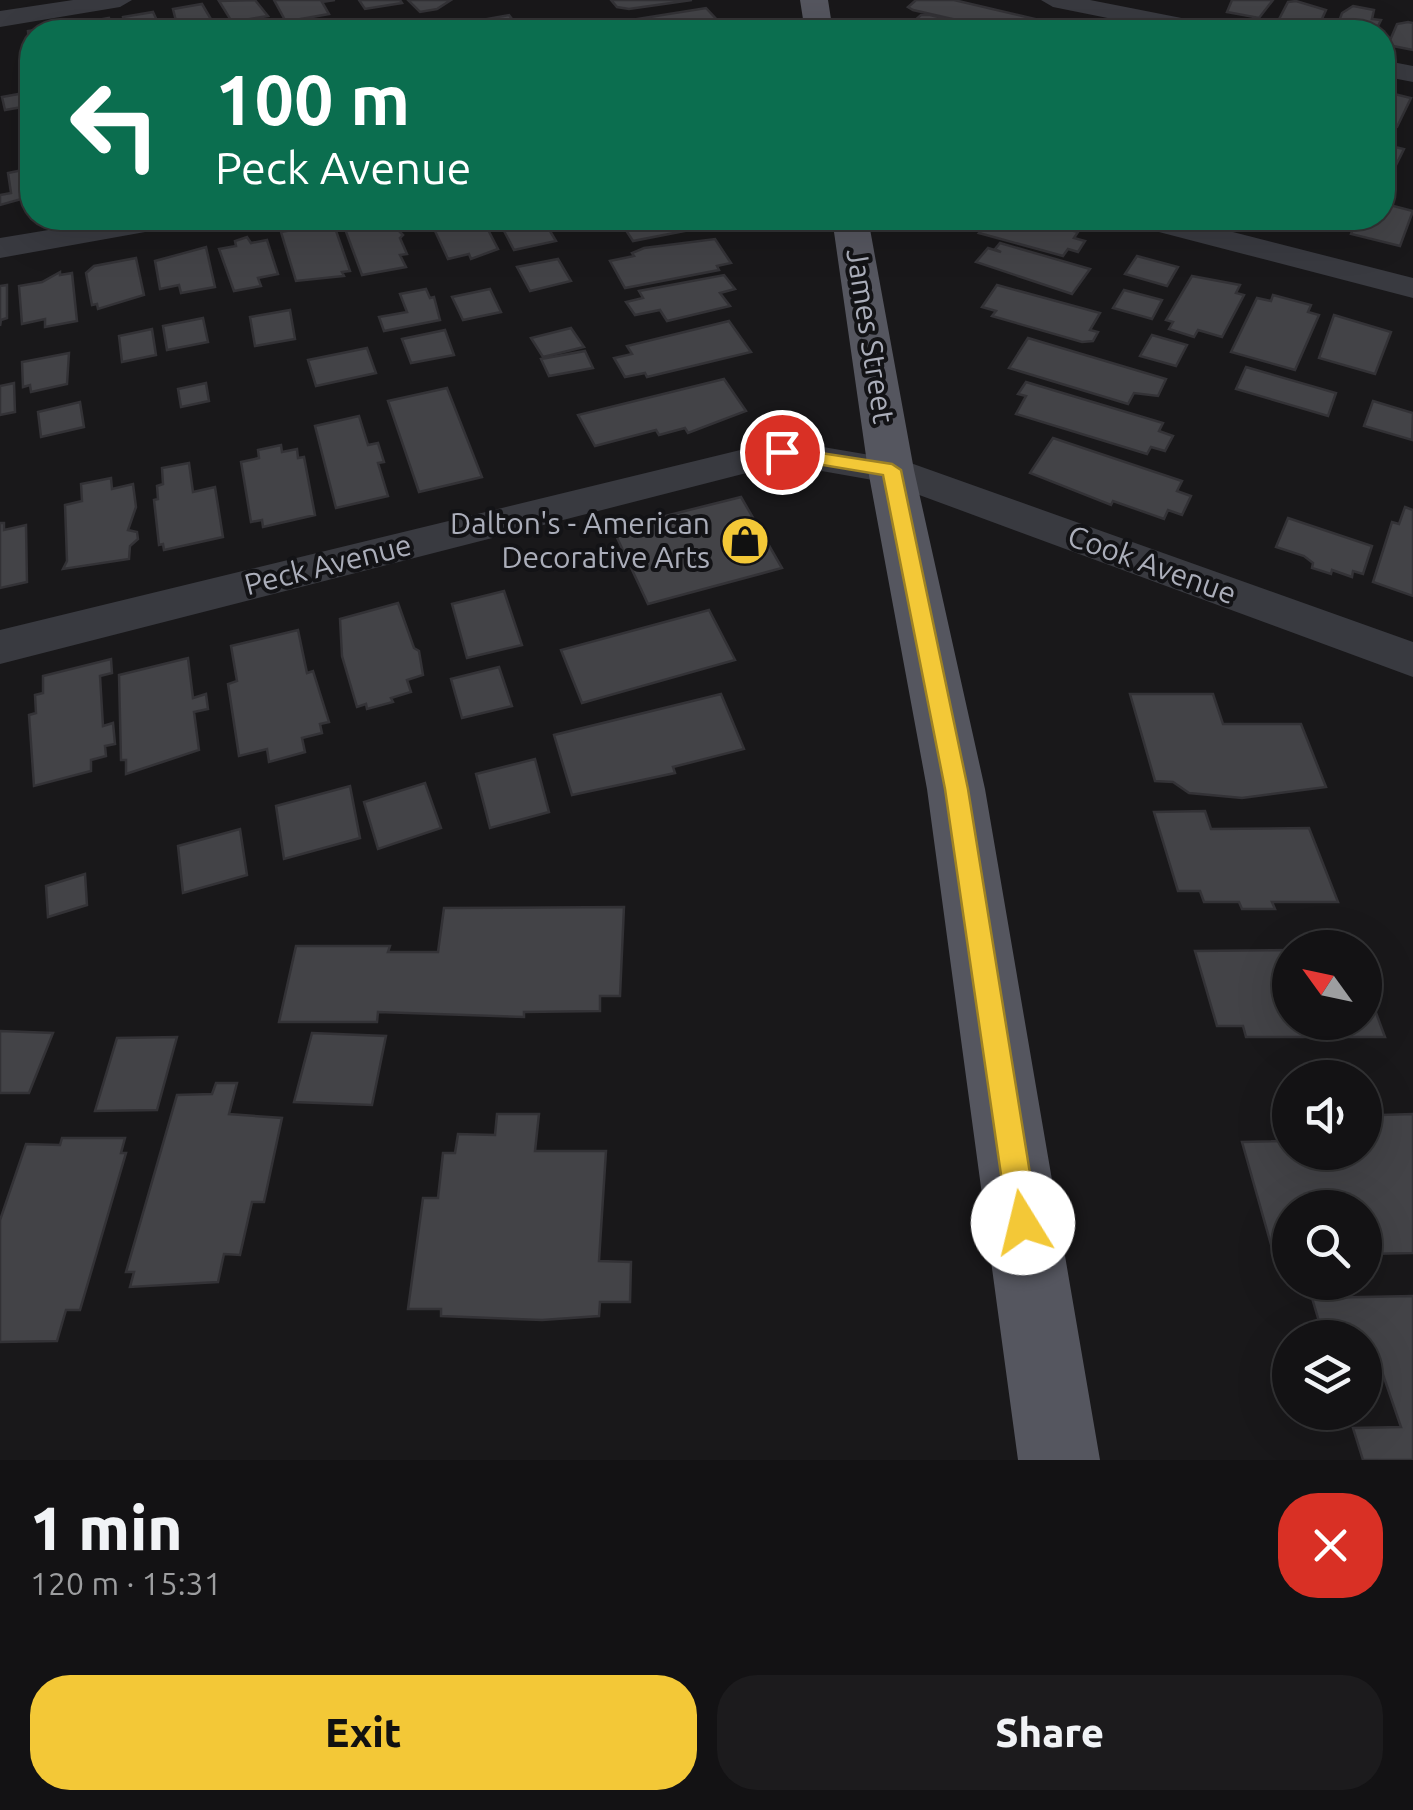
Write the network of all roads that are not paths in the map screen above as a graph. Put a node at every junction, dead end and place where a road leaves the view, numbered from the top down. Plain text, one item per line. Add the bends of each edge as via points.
1 (120, 0) edge
2 (1054, 0) edge
3 (0, 19) edge
4 (1153, 20) edge
5 (104, 230) edge
6 (852, 230) edge
7 (1189, 230) edge
8 (0, 248) edge
9 (1413, 288) edge
10 (892, 470) junction
11 (0, 647) edge
12 (1413, 660) edge
13 (1059, 1460) edge

1 - 3 street
2 - 4 street
5 - 8 street
6 - 10 main road, James Street
7 - 9 street
10 - 11 street, Peck Avenue via 782,452
10 - 12 street, Cook Avenue
10 - 13 main road, James Street via 956,789

